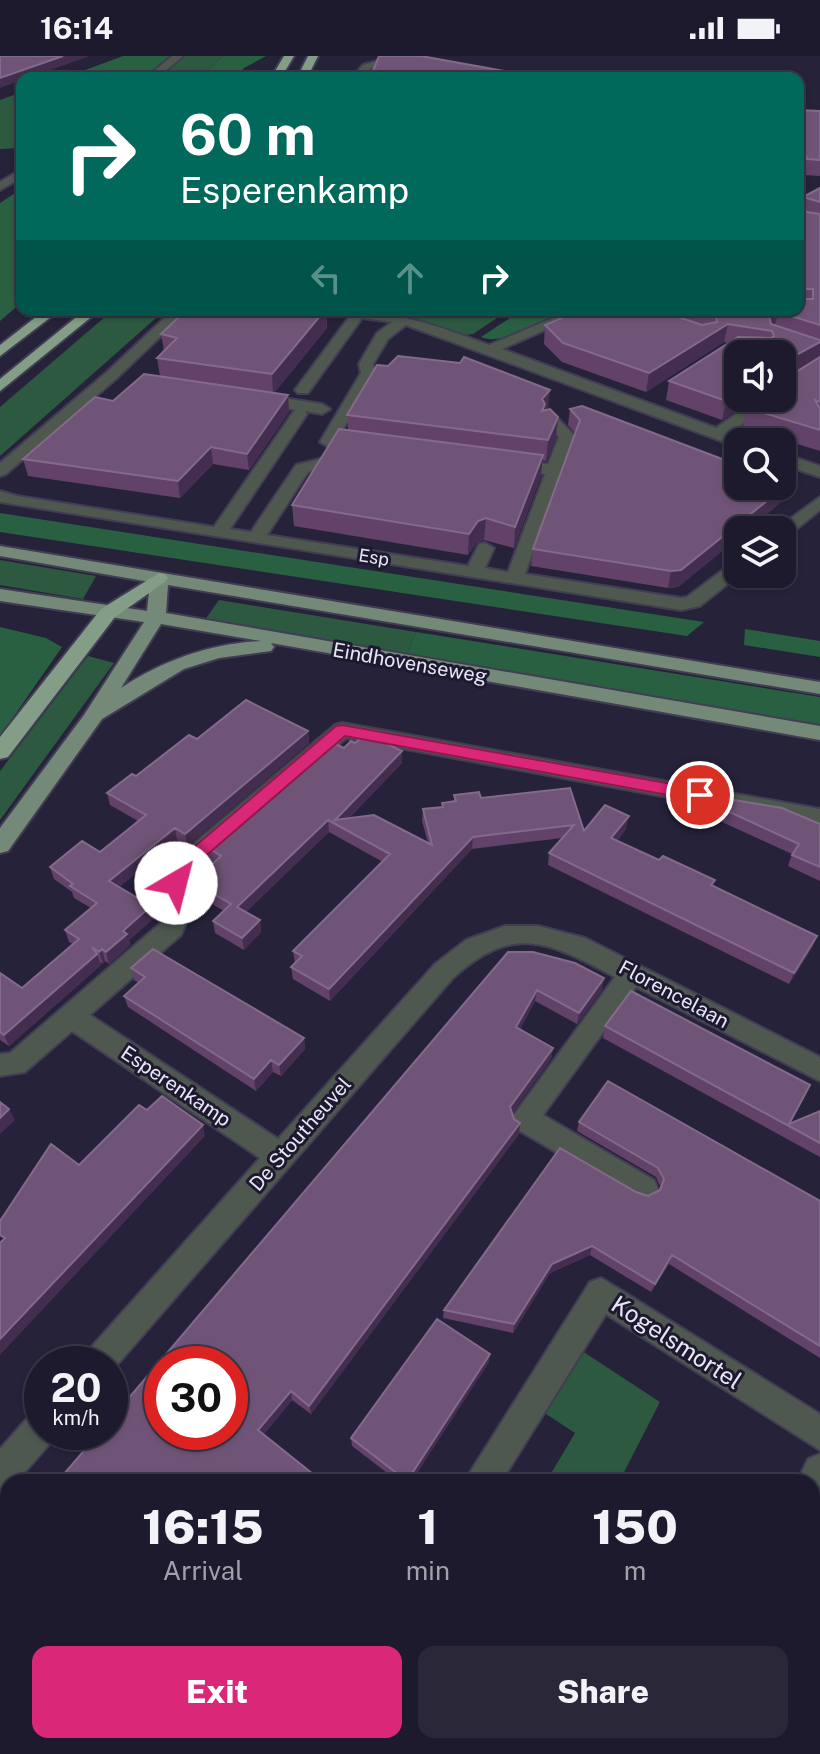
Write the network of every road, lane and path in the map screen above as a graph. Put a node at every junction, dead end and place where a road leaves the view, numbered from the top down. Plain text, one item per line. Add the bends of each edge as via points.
1 (178, 56) edge
2 (413, 65) edge
3 (158, 72) edge
4 (360, 72) edge
5 (45, 316) edge
6 (86, 316) edge
7 (175, 316) edge
8 (357, 316) edge
9 (378, 316) edge
10 (570, 316) edge
11 (404, 320) junction
12 (489, 350) junction
13 (0, 352) edge
14 (0, 387) edge
15 (303, 390) dead end
16 (247, 398) edge
17 (322, 409) dead end
18 (749, 412) edge
19 (299, 414) dead end
20 (551, 420) edge
21 (718, 434) junction
22 (724, 436) edge
23 (373, 447) edge
24 (493, 462) edge
25 (796, 463) edge
26 (320, 464) edge
27 (553, 470) junction
28 (0, 471) edge
29 (820, 472) edge
30 (0, 496) edge
31 (820, 502) edge
32 (796, 521) edge
33 (219, 533) junction
34 (256, 539) junction
35 (485, 548) edge
36 (0, 551) edge
37 (474, 573) junction
38 (159, 578) junction
39 (724, 578) edge
40 (514, 579) junction
41 (0, 595) edge
42 (108, 613) junction
43 (156, 617) junction
44 (310, 645) junction
45 (820, 688) edge
46 (91, 720) junction
47 (820, 733) edge
48 (0, 752) edge
49 (820, 817) edge
50 (0, 845) edge
51 (522, 934) joint
52 (632, 973) junction
53 (71, 1016) junction
54 (0, 1065) edge
55 (820, 1070) edge
56 (280, 1156) junction
57 (644, 1189) dead end
58 (113, 1346) edge
59 (820, 1433) edge
60 (24, 1447) edge
61 (0, 1474) edge
62 (486, 1474) edge

1 - 3 street
2 - 4 street via 385,61
5 - 13 highway
6 - 14 highway
7 - 28 street via 118,378
8 - 15 street
9 - 11 street
10 - 12 street
11 - 12 street
11 - 23 street via 382,336 366,364 368,373 328,442
12 - 21 street via 648,402
16 - 17 street
18 - 21 street
19 - 33 street
20 - 27 street via 567,436
21 - 22 street
24 - 27 street
25 - 29 street
26 - 34 street via 302,468
27 - 40 street
30 - 33 street, Esp
31 - 32 street
33 - 34 street, Esp
34 - 37 street, Esp
35 - 37 street
36 - 38 main road, Eindhovenseweg
37 - 40 street, Esp
38 - 42 highway
38 - 43 main road
38 - 45 main road, Eindhovenseweg
39 - 40 street, Esp via 693,602 681,604
41 - 42 main road, Eindhovenseweg
42 - 43 main road, Eindhovenseweg
42 - 48 highway
43 - 44 main road, Eindhovenseweg
43 - 46 main road
44 - 46 main road via 247,647 191,657 139,684
44 - 47 main road, Eindhovenseweg
46 - 50 main road
49 - 53 street via 342,730 179,869 177,922
51 - 52 street, Florencelaan via 565,941
51 - 56 street, De Stoutheuvel via 486,939 462,953
52 - 55 street, Florencelaan
52 - 57 street via 525,1119
53 - 54 street via 16,1064
53 - 56 street, Esperenkamp
56 - 58 street, De Stoutheuvel
59 - 62 street, Kogelsmortel via 601,1293
60 - 61 street

